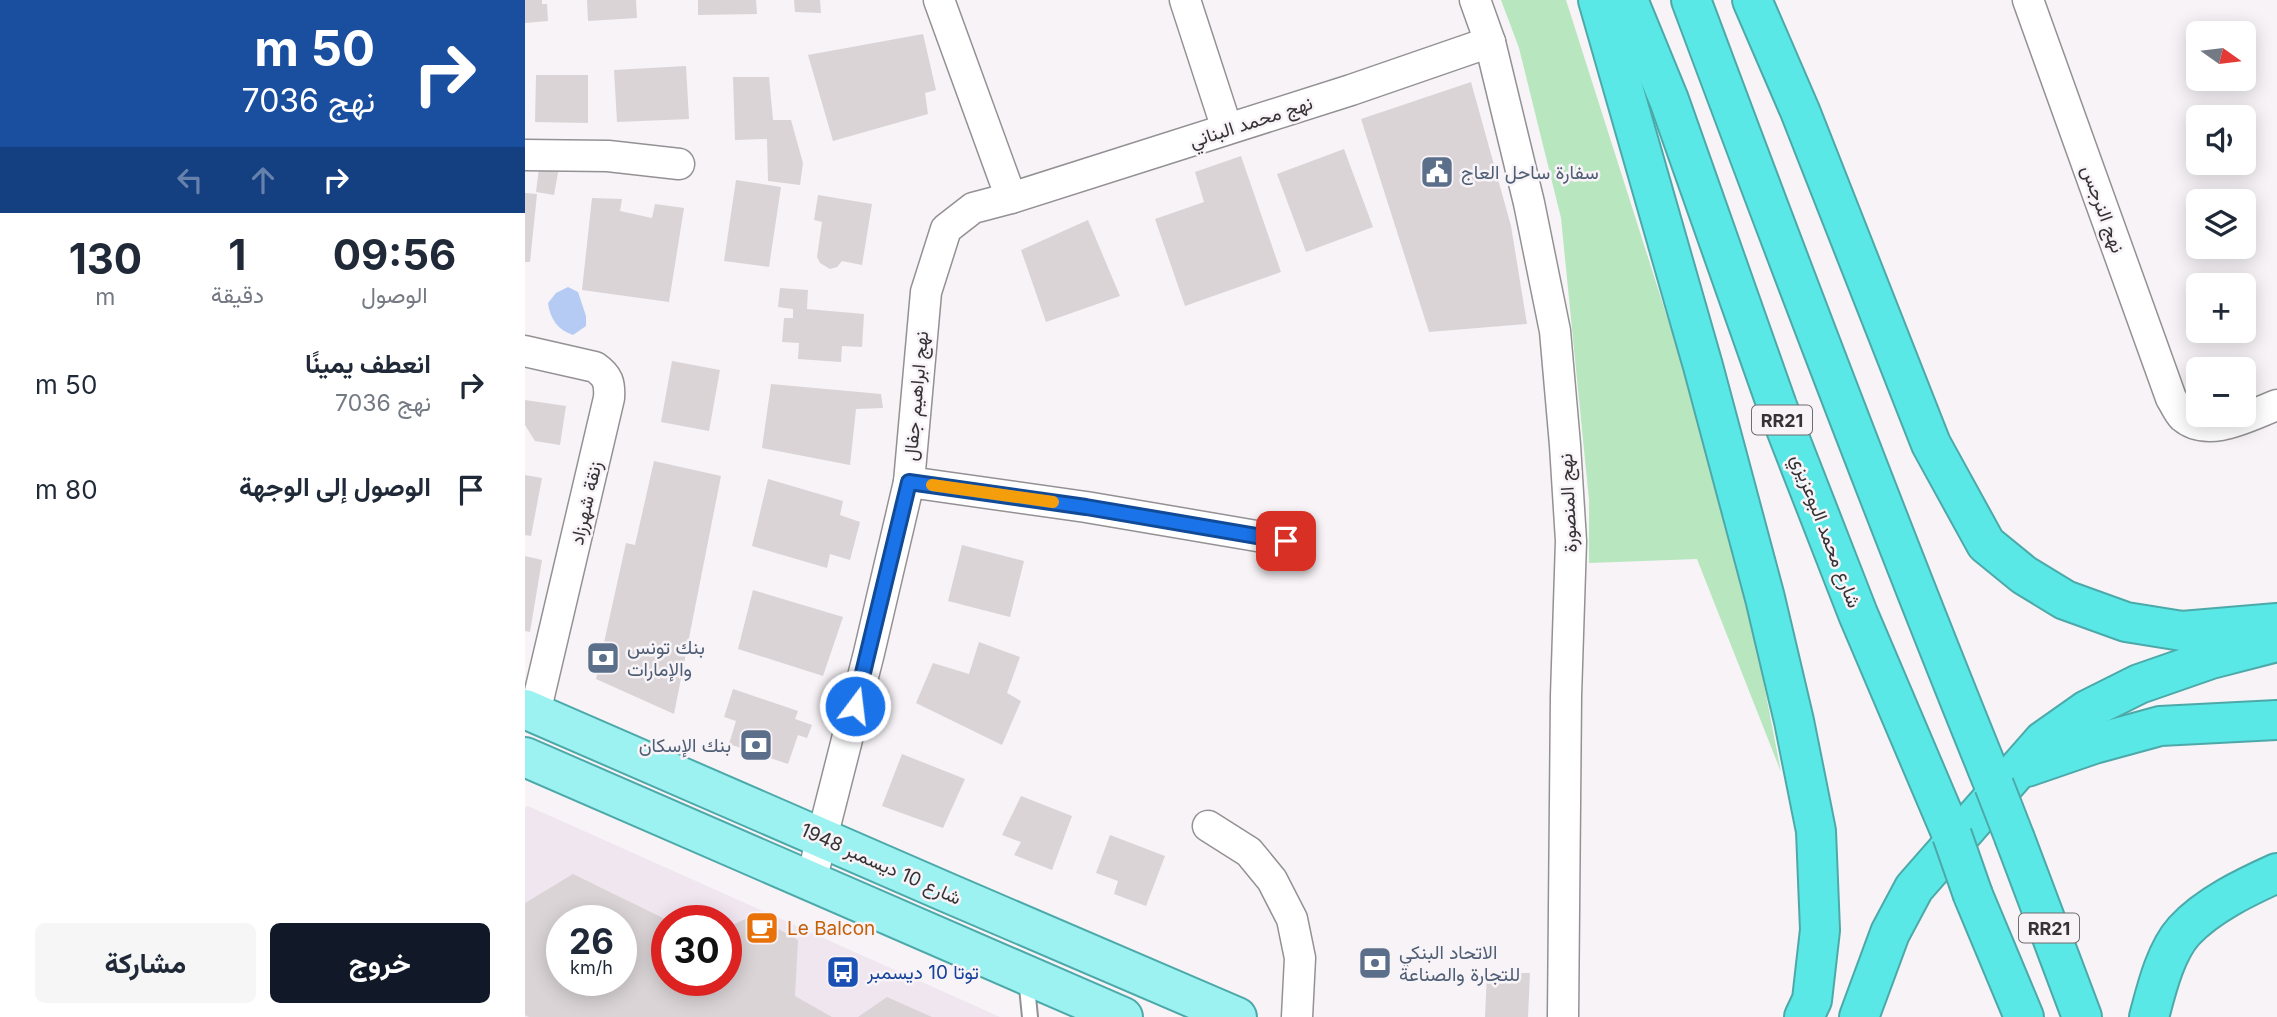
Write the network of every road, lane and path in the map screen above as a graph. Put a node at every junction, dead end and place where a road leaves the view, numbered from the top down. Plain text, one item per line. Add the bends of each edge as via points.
1 (939, 0) edge
2 (1185, 0) edge
3 (1475, 0) edge
4 (1598, 0) edge
5 (1628, 0) edge
6 (1692, 0) edge
7 (1752, 0) edge
8 (2028, 0) edge
9 (1490, 42) junction
10 (1227, 129) junction
11 (525, 155) edge
12 (679, 164) dead end
13 (1011, 198) junction
14 (525, 351) edge
15 (2277, 405) edge
16 (909, 482) junction
17 (1286, 541) dead end
18 (2277, 623) edge
19 (2277, 642) edge
20 (530, 711) edge
21 (2277, 720) edge
22 (525, 757) edge
23 (2006, 778) junction
24 (1208, 825) dead end
25 (821, 836) junction
26 (2276, 873) edge
27 (811, 881) junction
28 (1973, 895) junction
29 (1025, 976) junction
30 (1030, 1017) edge
31 (1123, 1017) edge
32 (1237, 1017) edge
33 (1297, 1017) edge
34 (1563, 1017) edge
35 (1804, 1017) edge
36 (1859, 1017) edge
37 (2010, 1017) edge
38 (2024, 1017) edge
39 (2082, 1017) edge
40 (2149, 1017) edge

1 - 13 street
2 - 10 street
3 - 9 street, نهج المنصورة
4 - 35 highway via 1765,598 1816,831 1821,930 1812,1000
5 - 28 highway, شارع محمد البوعزيزي / RR21, bridge via 1669,100 1777,406
6 - 23 highway, RR21 via 1916,594
7 - 18 highway via 1931,443 1986,544 2065,600 2126,622 2182,631
8 - 15 street, نهج النرجس via 2171,398 2182,416 2213,427
9 - 10 street, نهج محمد البناني
9 - 34 street, نهج المنصورة via 1555,331 1566,459 1571,541
10 - 13 street, نهج محمد البناني
11 - 12 street via 608,156
13 - 16 street, نهج ابراهيم جفال via 972,208 946,229 926,292
14 - 20 street, زنقة شهرزاد via 595,367 610,384 575,551
16 - 17 street
16 - 25 street, نهج ابراهيم جفال
19 - 23 highway via 2139,684 2087,710 2043,741
20 - 25 main road, شارع 10 ديسمبر 1948
21 - 23 highway via 2160,726 2094,744
22 - 27 main road
23 - 36 highway via 1914,888 1890,933
23 - 39 highway, RR21, bridge via 2015,839
24 - 33 street via 1249,852 1272,880 1292,919 1300,958
25 - 27 street, نهج ابراهيم جفال
25 - 32 main road, شارع 10 ديسمبر 1948
26 - 40 highway via 2227,896 2183,932 2161,972
27 - 29 main road
28 - 37 highway
28 - 38 highway, شارع محمد البوعزيزي / RR21
29 - 30 lane
29 - 31 main road

